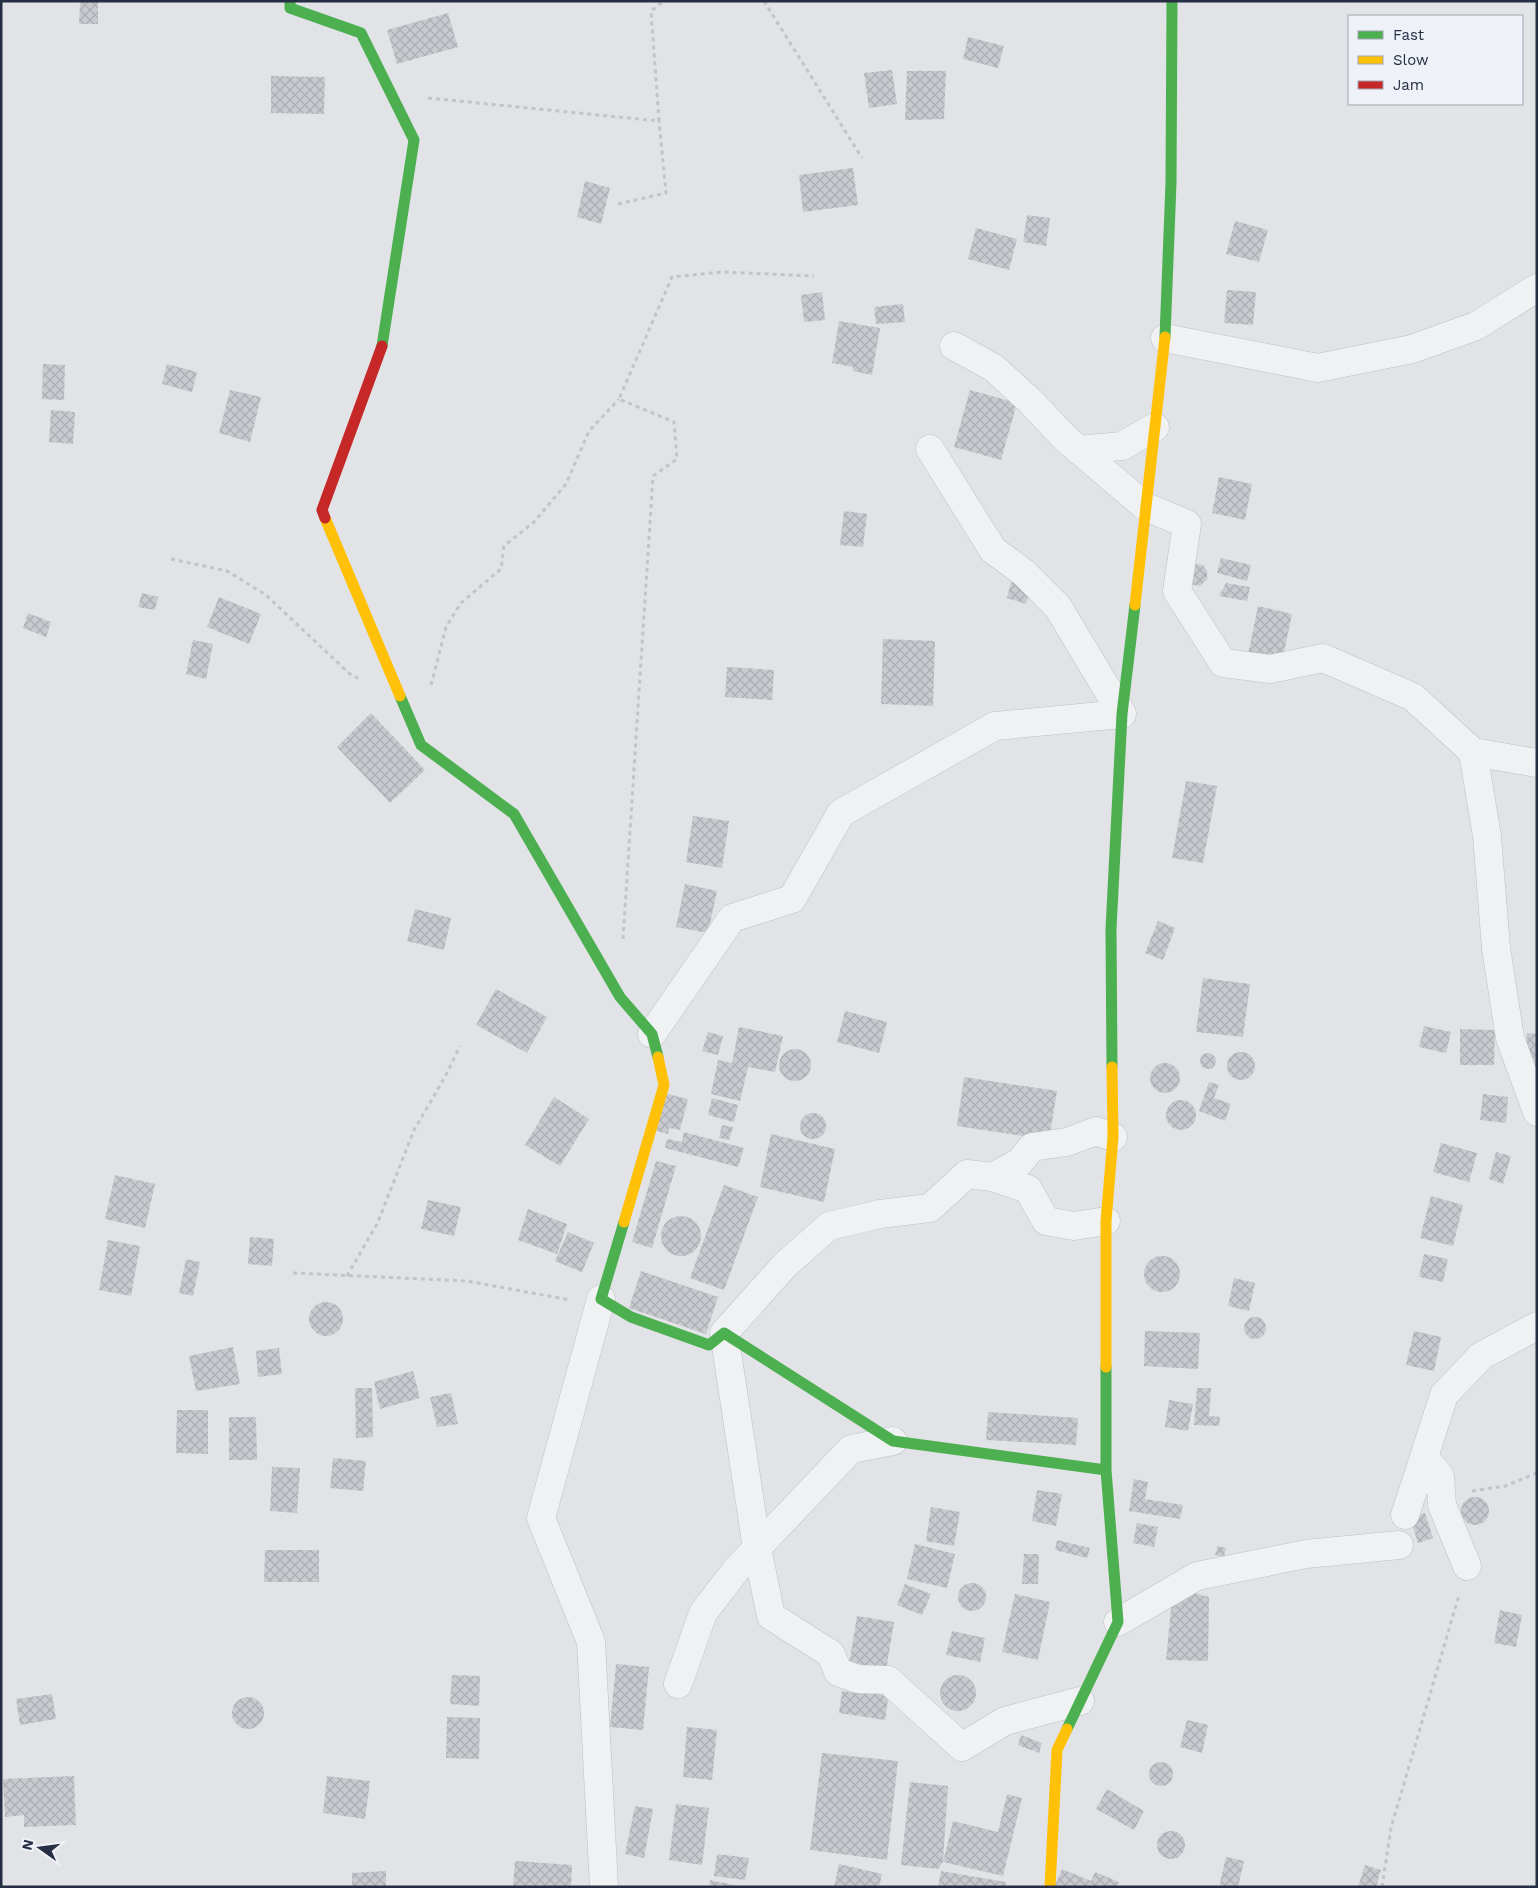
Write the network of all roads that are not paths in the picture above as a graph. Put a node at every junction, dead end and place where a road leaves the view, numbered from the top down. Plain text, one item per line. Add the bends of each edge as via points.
1 (290, 1) edge
2 (1172, 1) edge
3 (1537, 288) edge
4 (1165, 338) junction
5 (954, 346) dead end
6 (1154, 427) junction
7 (930, 449) dead end
8 (1078, 450) junction
9 (1146, 506) junction
10 (1122, 714) junction
11 (1473, 752) junction
12 (1537, 763) edge
13 (652, 1034) junction
14 (1537, 1112) edge
15 (1113, 1137) junction
16 (992, 1177) junction
17 (1106, 1221) junction
18 (601, 1302) junction
19 (1537, 1326) edge
20 (724, 1333) junction
21 (892, 1441) junction
22 (1424, 1457) junction
23 (1106, 1470) junction
24 (1405, 1515) dead end
25 (1400, 1545) dead end
26 (757, 1548) junction
27 (1467, 1566) road end
28 (1118, 1622) junction
29 (678, 1684) dead end
30 (1080, 1701) junction
31 (604, 1887) edge
32 (1050, 1887) edge

1 - 13 street via 290,8 361,33 414,140 382,346 322,510 421,744 514,814 620,997
2 - 4 street via 1172,183
3 - 4 street via 1476,326 1412,349 1318,368
4 - 6 street
5 - 8 street via 994,368
6 - 8 street via 1122,446
6 - 9 street
7 - 10 street via 993,550 1023,572 1058,607
8 - 9 street
9 - 10 street
9 - 11 street via 1187,524 1177,592 1223,663 1270,669 1323,658 1413,697
10 - 13 street via 995,726 841,813 792,899 732,918
10 - 15 street via 1111,929
11 - 12 street
11 - 14 street via 1487,836 1496,948 1510,1038
13 - 18 street via 664,1085
15 - 16 street via 1096,1131 1067,1142 1032,1147 1020,1162
15 - 17 street
16 - 17 street via 1028,1188 1046,1221 1074,1226
16 - 20 street via 967,1174 930,1208 880,1214 829,1226 785,1265
17 - 23 street
18 - 20 street via 631,1317 709,1344
18 - 31 street via 541,1518 591,1642
19 - 22 street via 1481,1356 1444,1395
20 - 21 street
20 - 26 street
21 - 23 street
21 - 26 street via 851,1449
22 - 24 street
22 - 27 street via 1440,1476 1442,1505
23 - 28 street
25 - 28 street via 1306,1554 1196,1576
26 - 29 street via 703,1613
26 - 30 street via 771,1616 831,1654 838,1672 858,1679 888,1680 962,1747 1005,1722
28 - 30 street
30 - 32 street via 1058,1750

